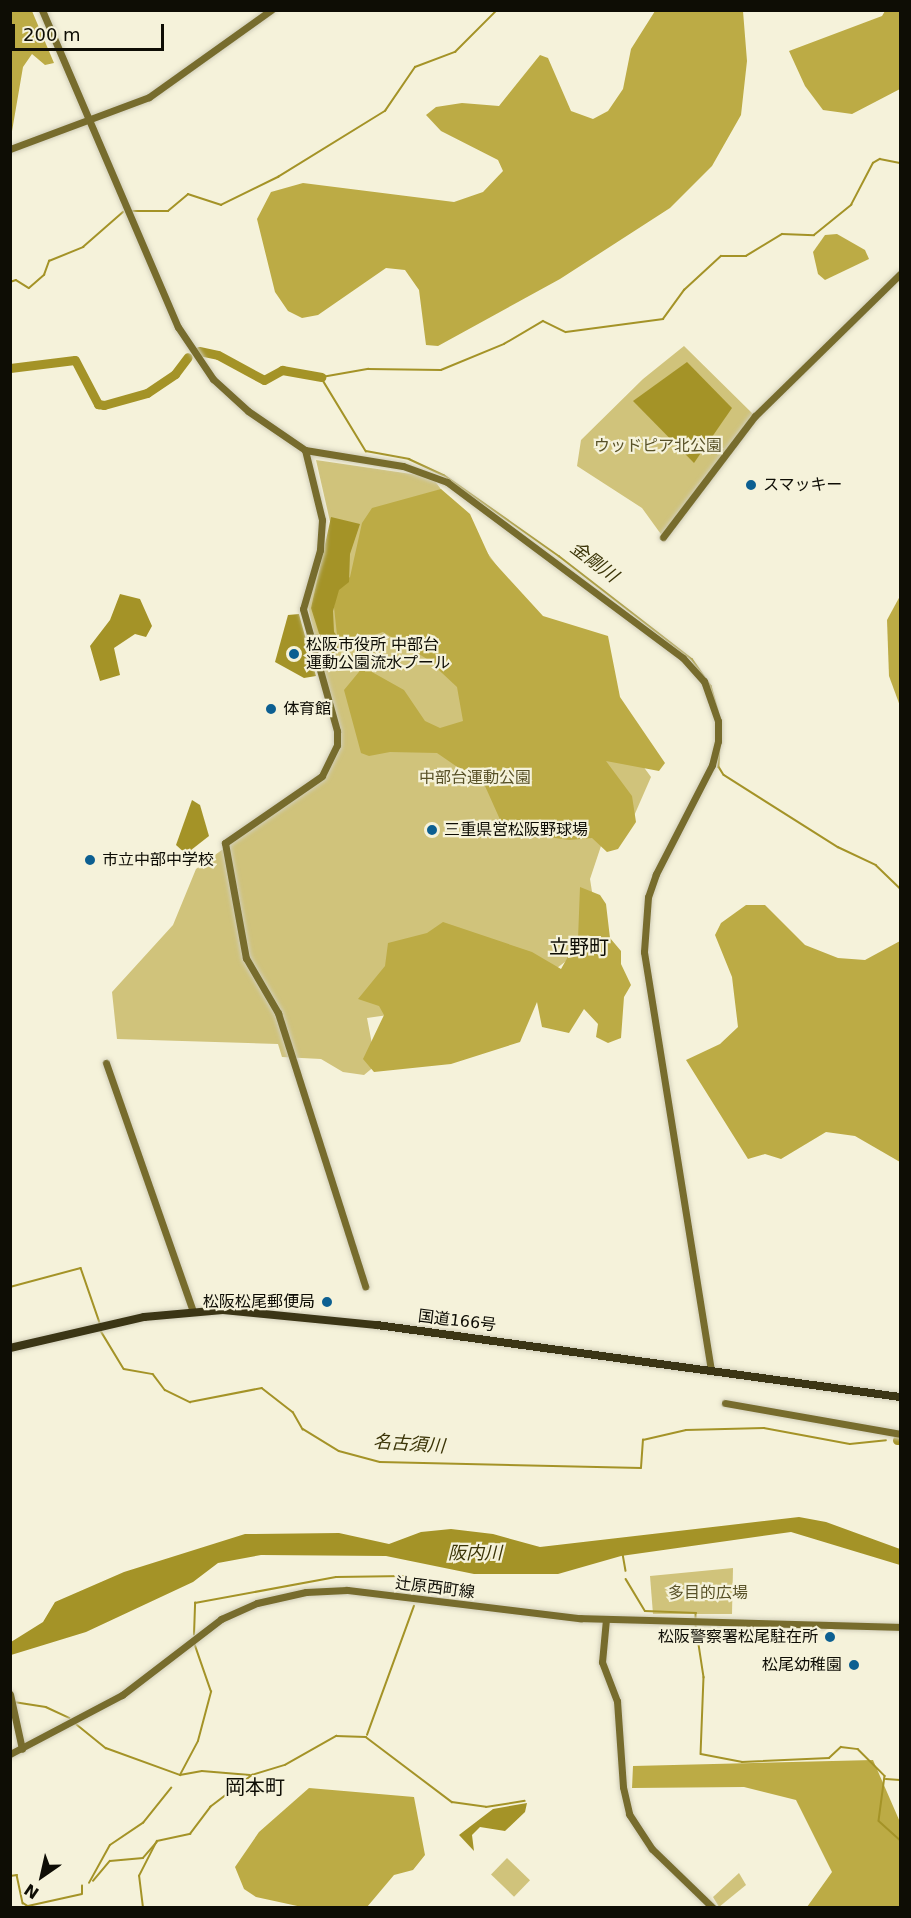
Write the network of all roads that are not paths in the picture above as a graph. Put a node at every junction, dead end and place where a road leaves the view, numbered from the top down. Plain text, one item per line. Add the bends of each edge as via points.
1 (42, 10) edge
2 (271, 10) edge
3 (89, 121) junction
4 (10, 149) edge
5 (900, 274) edge
6 (305, 450) junction
7 (663, 537) dead end
8 (106, 1064) dead end
9 (365, 1286) dead end
10 (193, 1311) junction
11 (10, 1348) edge
12 (711, 1369) junction
13 (900, 1397) edge
14 (725, 1403) dead end
15 (900, 1434) edge
16 (606, 1619) junction
17 (900, 1627) edge
18 (10, 1694) edge
19 (22, 1749) junction
20 (10, 1754) edge
21 (714, 1908) edge

1 - 3 street
2 - 3 street via 149,97
3 - 4 street
3 - 6 street via 188,346 213,378 248,411
5 - 7 street via 754,416
6 - 9 street via 322,520 320,550 303,609 337,731 337,745 322,776 225,843 246,958 278,1013
6 - 12 street via 403,466 447,482 683,658 704,681 718,721 718,741 712,765 656,874 648,897 644,943
8 - 10 street
10 - 11 highway, 国道166号 via 106,1323
10 - 12 highway, 国道166号 via 376,1323
12 - 13 highway, 国道166号
14 - 15 street
16 - 17 street, 辻原西町線
16 - 19 street, 辻原西町線 via 325,1590 257,1603 194,1638 130,1690
16 - 21 street via 602,1662 617,1701 622,1787 629,1814 647,1844
18 - 19 street
19 - 20 street, 辻原西町線

